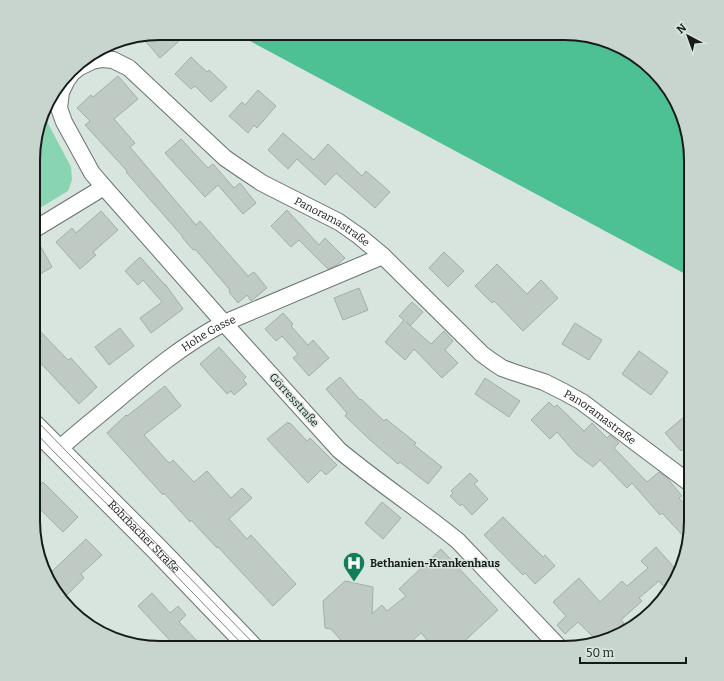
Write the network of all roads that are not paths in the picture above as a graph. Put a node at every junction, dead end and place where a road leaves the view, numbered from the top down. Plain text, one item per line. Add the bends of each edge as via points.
1 (91, 62) edge
2 (61, 92) edge
3 (104, 187) junction
4 (40, 226) edge
5 (384, 256) junction
6 (224, 323) junction
7 (40, 432) edge
8 (58, 450) junction
9 (684, 479) edge
10 (245, 641) edge
11 (553, 641) edge

1 - 5 street, Panoramastraße via 113,60 129,68 241,170 339,222
2 - 3 street, Panoramastraße via 60,108 64,122 92,173
3 - 4 street
3 - 6 street, Görresstraße
5 - 6 street, Hohe Gasse
5 - 9 street, Panoramastraße via 482,354 502,368 544,382 582,402
6 - 8 street, Hohe Gasse via 177,352
6 - 11 street, Görresstraße via 339,450 458,541
7 - 8 main road, Rohrbacher Straße
8 - 10 main road, Rohrbacher Straße

